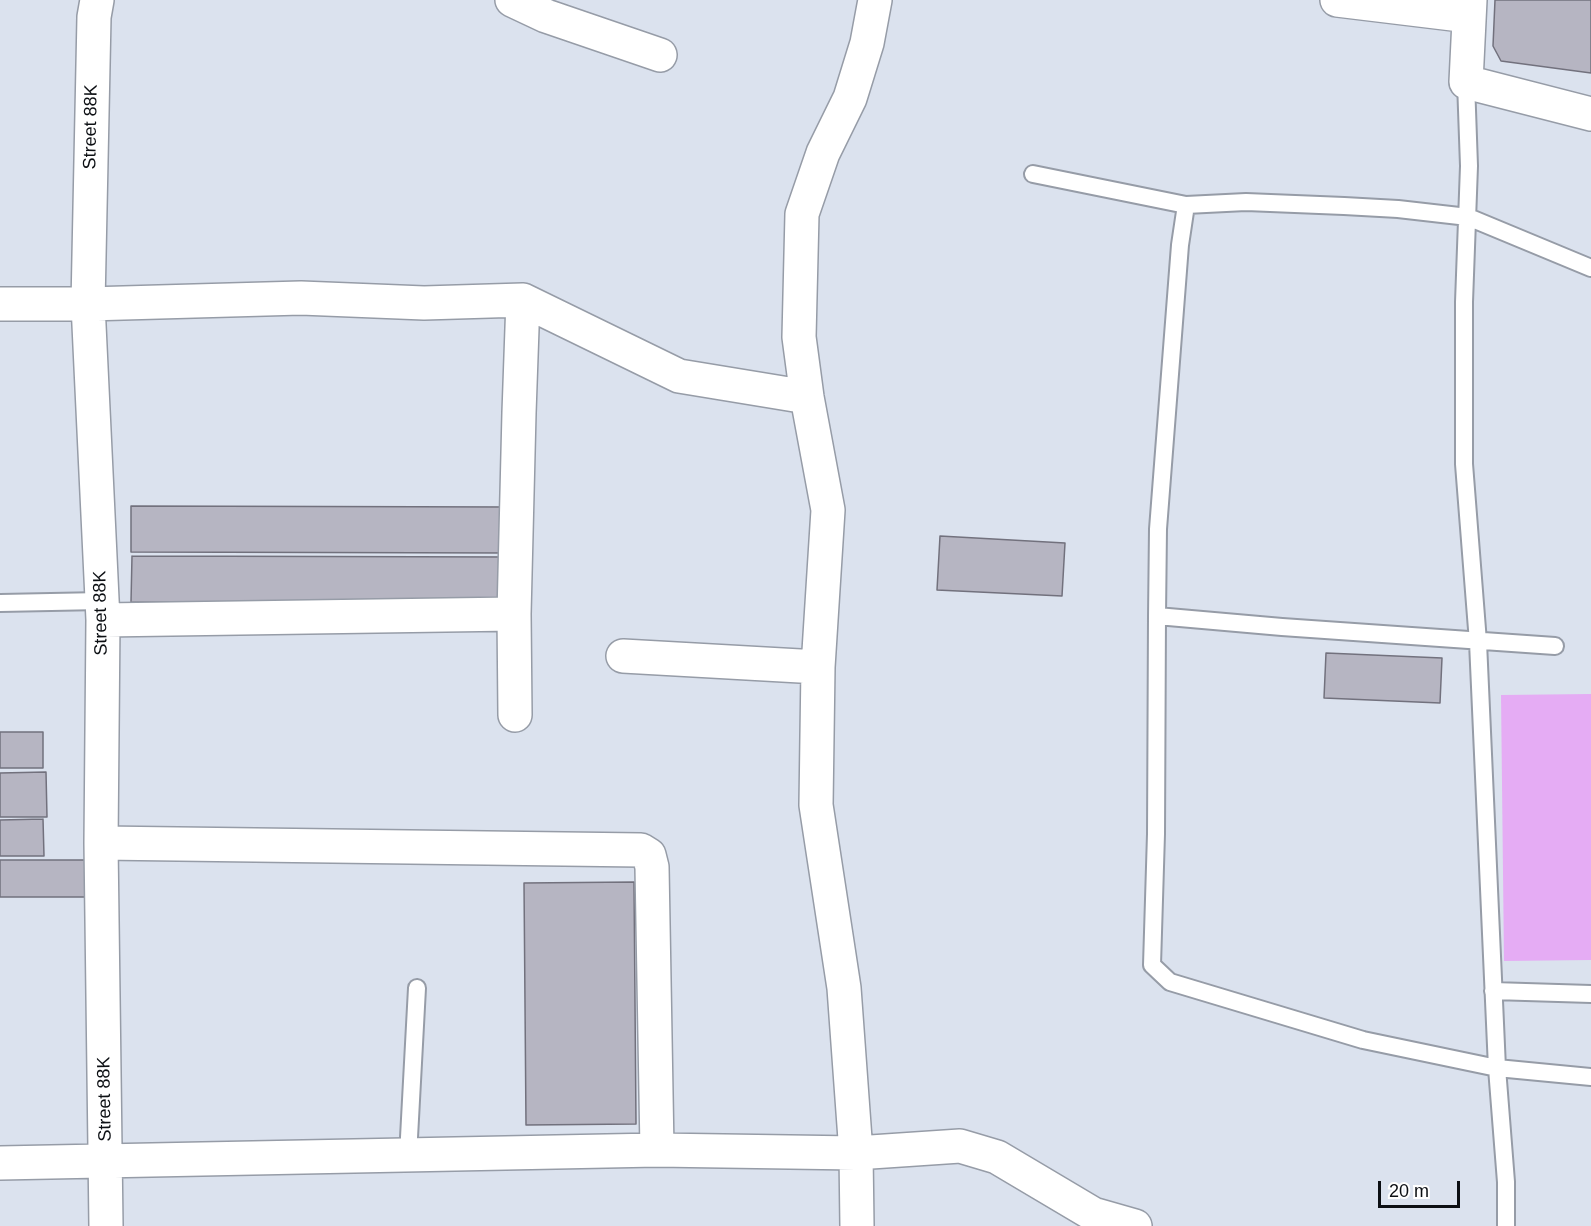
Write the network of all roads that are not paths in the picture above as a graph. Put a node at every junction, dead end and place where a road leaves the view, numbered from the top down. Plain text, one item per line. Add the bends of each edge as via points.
1 (97, 0) edge
2 (512, 0) edge
3 (874, 0) edge
4 (1337, 0) edge
5 (1470, 8) edge
6 (660, 55) dead end
7 (1466, 82) junction
8 (1591, 114) edge
9 (1033, 174) dead end
10 (1186, 205) junction
11 (1468, 217) junction
12 (1591, 268) edge
13 (524, 300) junction
14 (0, 304) edge
15 (88, 304) junction
16 (807, 398) junction
17 (0, 603) edge
18 (102, 611) junction
19 (514, 614) junction
20 (1156, 616) junction
21 (1479, 642) junction
22 (1555, 646) dead end
23 (623, 656) dead end
24 (818, 667) junction
25 (515, 715) dead end
26 (101, 843) junction
27 (417, 988) dead end
28 (1493, 991) junction
29 (1591, 994) edge
30 (1497, 1068) junction
31 (1591, 1077) edge
32 (657, 1150) junction
33 (856, 1154) junction
34 (408, 1156) junction
35 (106, 1161) junction
36 (0, 1163) edge
37 (106, 1226) edge
38 (857, 1226) edge
39 (1134, 1226) edge
40 (1506, 1226) edge

1 - 15 street, Street 88K
2 - 6 street via 546,16
3 - 16 street via 867,43 850,98 823,153 802,214 799,337
4 - 5 street
5 - 7 street
7 - 8 street
7 - 11 lane
9 - 10 lane
10 - 11 lane via 1246,202 1344,206
10 - 20 lane via 1158,530
11 - 12 lane
11 - 21 lane via 1464,464
13 - 15 street via 424,303 301,298
13 - 16 street via 679,376
13 - 19 street
14 - 15 street
15 - 18 street, Street 88K
16 - 24 street via 828,510
17 - 18 lane
18 - 19 street
18 - 26 street, Street 88K
19 - 25 street
20 - 21 lane
20 - 30 lane via 1152,965 1170,982 1363,1040
21 - 22 lane
21 - 28 lane
23 - 24 street
24 - 33 street via 816,805 844,988
26 - 32 street via 641,850 649,855 652,867
26 - 35 street, Street 88K
27 - 34 lane
28 - 29 lane
28 - 30 lane
30 - 31 lane
30 - 40 lane
32 - 33 street
32 - 34 street
33 - 38 street
33 - 39 street via 960,1146 997,1157 1094,1214
34 - 35 street
35 - 36 street
35 - 37 street, Street 88K

